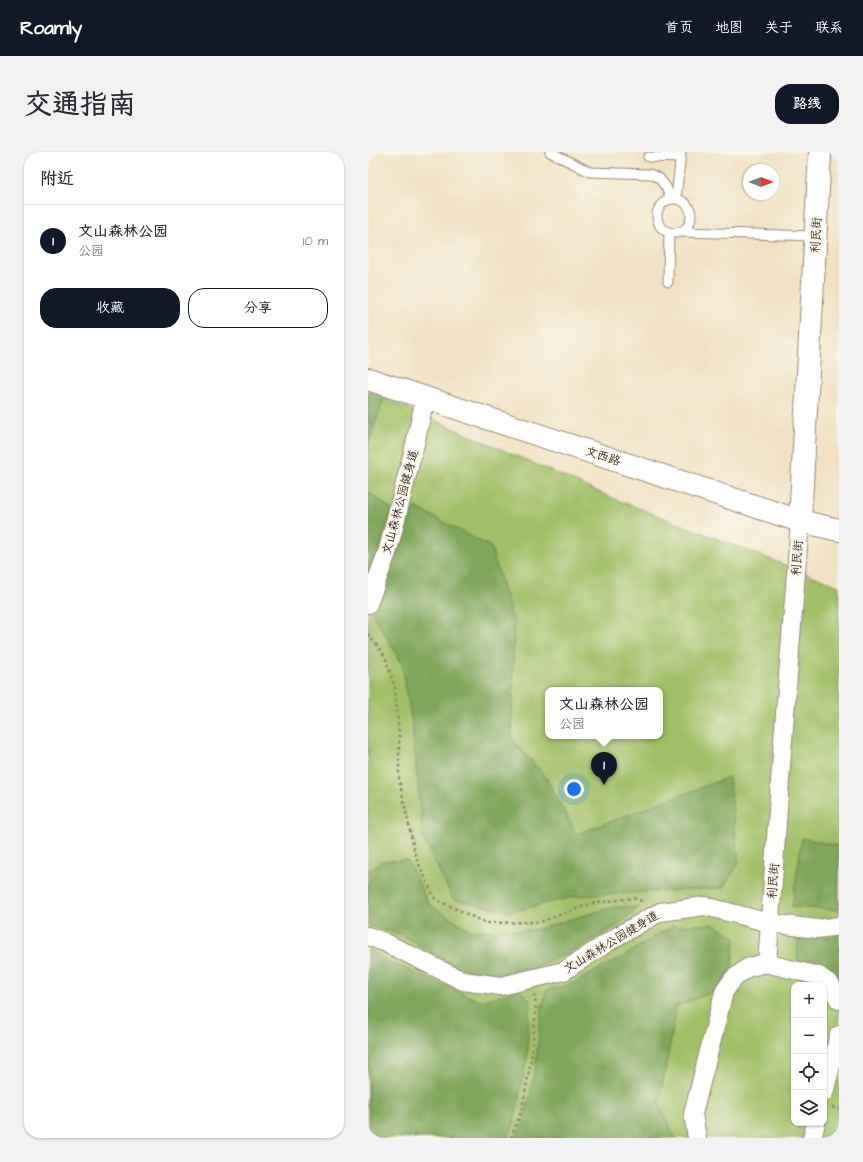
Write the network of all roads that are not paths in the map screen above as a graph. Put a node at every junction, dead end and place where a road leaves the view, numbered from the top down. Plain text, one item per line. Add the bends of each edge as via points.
1 (550, 152) edge
2 (820, 152) edge
3 (681, 155) edge
4 (648, 157) dead end
5 (673, 199) junction
6 (669, 232) junction
7 (680, 232) junction
8 (816, 236) junction
9 (668, 282) dead end
10 (368, 379) edge
11 (425, 398) junction
12 (800, 521) junction
13 (839, 530) edge
14 (368, 604) edge
15 (770, 923) junction
16 (839, 926) edge
17 (368, 936) edge
18 (767, 964) junction
19 (839, 1000) edge
20 (839, 1035) edge
21 (825, 1090) edge
22 (815, 1126) edge
23 (697, 1138) edge
24 (812, 1138) edge

1 - 5 lane via 590,172 650,174 659,178
2 - 8 street, 利民街
3 - 4 lane
3 - 5 lane
5 - 6 lane via 661,204 657,215 660,226
5 - 7 lane via 686,204 689,208 690,219 685,229
6 - 7 lane
6 - 9 lane
7 - 8 lane
8 - 12 street, 利民街
10 - 11 street, 文西路
11 - 12 street, 文西路
11 - 14 street, 文山森林公园健身道 via 388,550
12 - 13 street, 文西路
12 - 15 street, 利民街
15 - 16 street, 文山森林公园健身道 via 816,929
15 - 17 street, 文山森林公园健身道 via 705,906 660,912 564,971 501,986 463,981
15 - 18 street, 利民街
18 - 19 street via 818,976 830,984
18 - 23 street via 747,968 733,979 724,992 693,1114
20 - 21 street
22 - 24 street

